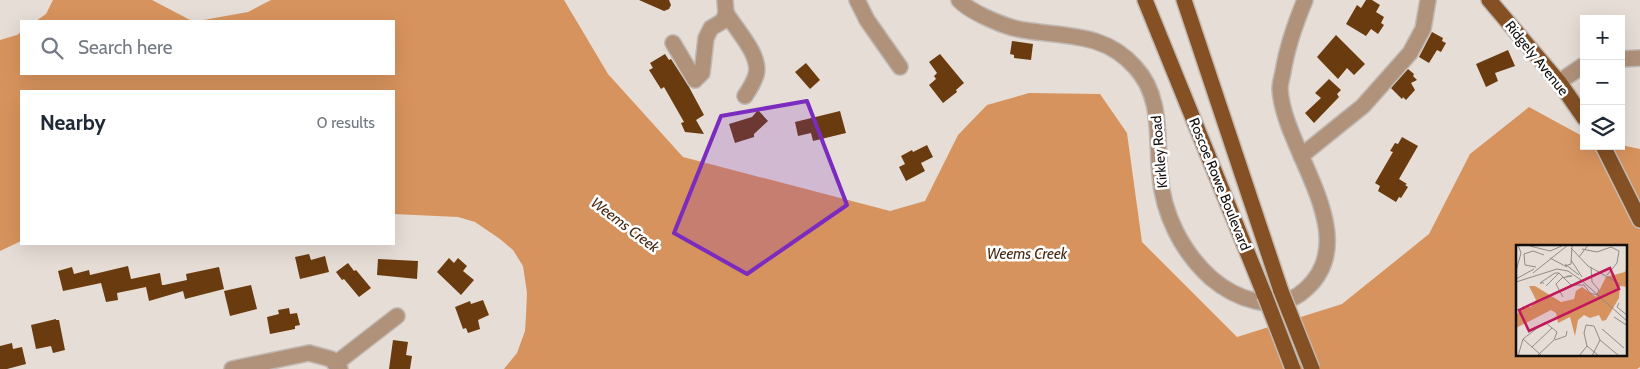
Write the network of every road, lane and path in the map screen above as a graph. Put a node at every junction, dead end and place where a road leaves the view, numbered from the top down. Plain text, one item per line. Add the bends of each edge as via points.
1 (857, 0) edge
2 (959, 0) edge
3 (1145, 0) edge
4 (1184, 0) edge
5 (1305, 0) edge
6 (1428, 0) edge
7 (1489, 0) edge
8 (725, 6) edge
9 (673, 43) dead end
10 (1640, 58) edge
11 (1625, 59) edge
12 (900, 67) dead end
13 (1580, 68) edge
14 (1559, 82) junction
15 (745, 96) dead end
16 (1580, 112) edge
17 (1605, 150) edge
18 (1301, 156) junction
19 (1640, 220) edge
20 (397, 316) dead end
21 (337, 366) edge
22 (232, 369) edge
23 (1293, 369) edge
24 (1312, 369) edge

1 - 12 street
2 - 18 street, Kirkley Road via 1000,24 1101,42 1118,50 1136,67 1155,106 1163,195 1180,240 1206,273 1239,297 1278,303 1295,298 1321,270 1327,228 1318,194
3 - 23 main road, Roscoe Rowe Boulevard, bridge
4 - 24 main road, Roscoe Rowe Boulevard, bridge via 1281,291
5 - 18 street, Kirkley Road via 1287,47 1280,88 1289,130
6 - 18 street via 1423,29 1410,53 1364,106
7 - 14 main road, Ridgely Avenue
8 - 9 street via 723,21 711,28 706,38 702,73 695,80
8 - 15 street via 751,48 755,61 757,74
10 - 11 street
13 - 14 street
14 - 16 main road, Ridgely Avenue
17 - 19 main road
20 - 21 street
21 - 22 street via 331,359 309,353

